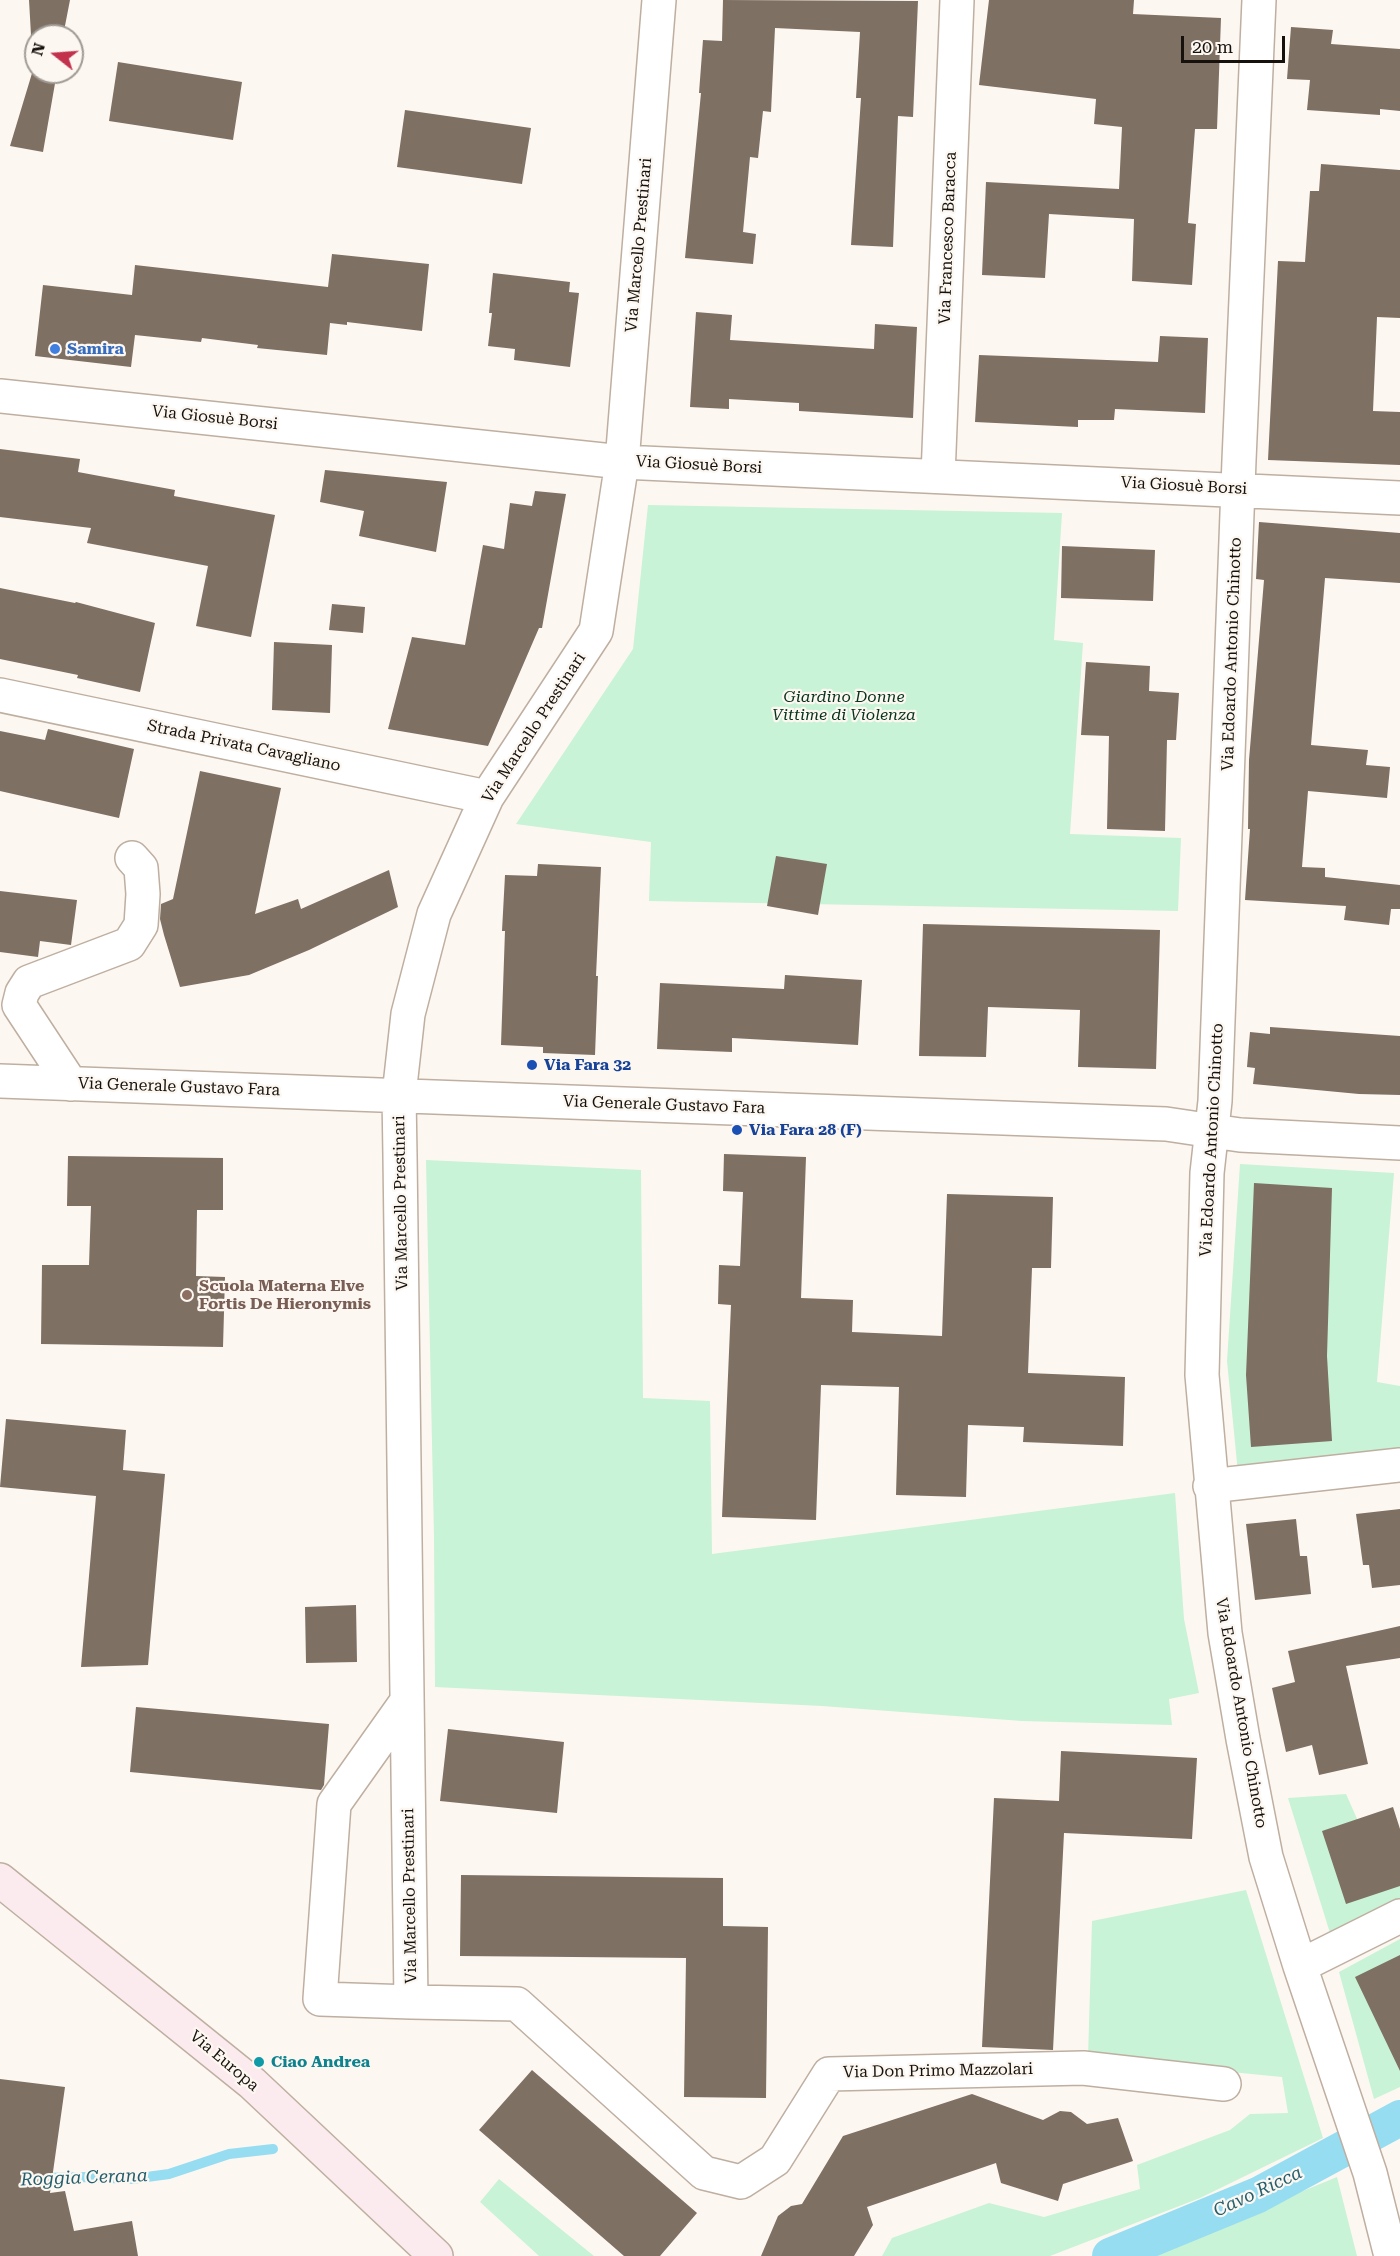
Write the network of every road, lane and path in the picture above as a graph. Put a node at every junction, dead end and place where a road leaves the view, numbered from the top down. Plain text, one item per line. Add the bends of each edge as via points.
1 (659, 0) edge
2 (957, 0) edge
3 (1259, 0) edge
4 (0, 396) edge
5 (622, 462) junction
6 (938, 476) junction
7 (1238, 489) junction
8 (1400, 498) edge
9 (0, 695) edge
10 (488, 797) junction
11 (132, 858) dead end
12 (0, 1081) edge
13 (71, 1083) junction
14 (399, 1095) junction
15 (1212, 1131) junction
16 (1400, 1143) edge
17 (1400, 1465) edge
18 (1210, 1486) junction
19 (407, 1701) junction
20 (0, 1880) edge
21 (1400, 1916) edge
22 (1300, 1966) junction
23 (411, 2002) junction
24 (1224, 2084) dead end
25 (436, 2256) edge
26 (1390, 2256) edge

1 - 5 street, Via Marcello Prestinari
2 - 6 street, Via Francesco Baracca
3 - 7 street, Via Edoardo Antonio Chinotto
4 - 5 street, Via Giosuè Borsi
5 - 6 street, Via Giosuè Borsi
5 - 10 street, Via Marcello Prestinari via 596,631
6 - 7 street, Via Giosuè Borsi
7 - 8 street, Via Giosuè Borsi
7 - 15 street, Via Edoardo Antonio Chinotto
9 - 10 street, Strada Privata Cavagliano
10 - 14 street, Via Marcello Prestinari via 434,914 408,1014
11 - 13 street via 141,868 143,894 141,926 129,944 29,982 22,993 19,1005
12 - 13 street, Via Generale Gustavo Fara
13 - 14 street, Via Generale Gustavo Fara
14 - 15 street, Via Generale Gustavo Fara via 1166,1125
14 - 19 street, Via Marcello Prestinari
15 - 16 street, Via Generale Gustavo Fara
15 - 18 street, Via Edoardo Antonio Chinotto via 1207,1173 1202,1375
17 - 18 street
18 - 22 street, Via Edoardo Antonio Chinotto via 1225,1633 1242,1739 1266,1857
19 - 23 street, Via Marcello Prestinari
19 - 23 street, Via Marcello Prestinari via 334,1804 320,1999
20 - 25 main road, Via Europa via 252,2083
21 - 22 street
22 - 26 street, Via Edoardo Antonio Chinotto via 1370,2173
23 - 24 street, Via Don Primo Mazzolari via 516,2004 704,2173 741,2182 775,2160 829,2074 1083,2068

